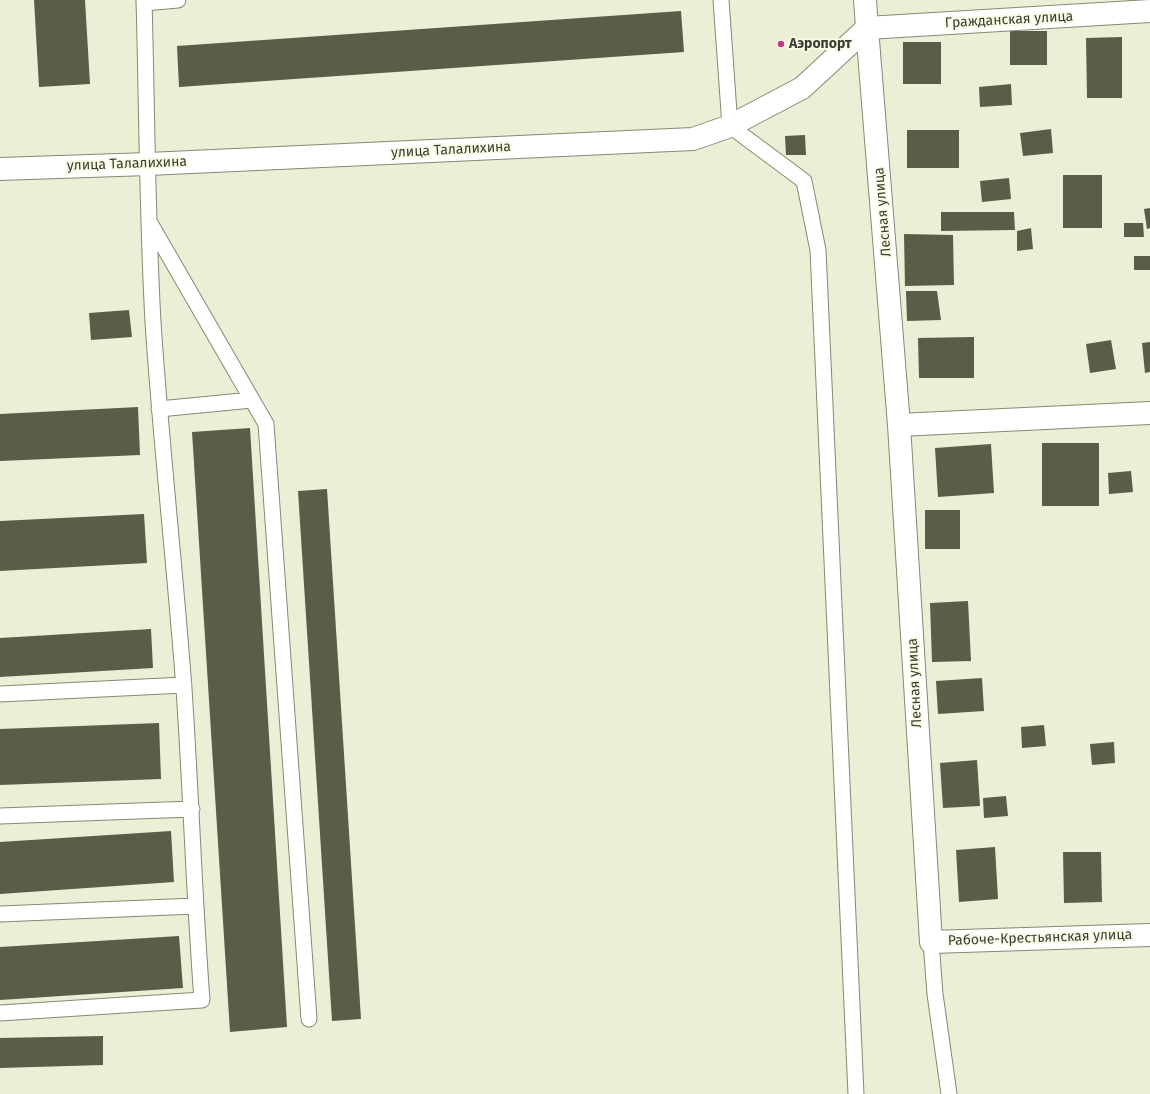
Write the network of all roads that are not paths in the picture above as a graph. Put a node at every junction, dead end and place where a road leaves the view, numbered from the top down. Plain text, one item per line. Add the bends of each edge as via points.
1 (178, 0) edge
2 (721, 0) edge
3 (864, 0) edge
4 (144, 1) edge
5 (1150, 11) edge
6 (867, 28) junction
7 (730, 126) junction
8 (148, 164) junction
9 (0, 169) edge
10 (149, 220) junction
11 (252, 400) junction
12 (159, 408) junction
13 (1150, 413) edge
14 (899, 425) junction
15 (184, 685) junction
16 (0, 694) edge
17 (192, 809) junction
18 (0, 816) edge
19 (194, 906) junction
20 (0, 914) edge
21 (1150, 935) edge
22 (931, 942) junction
23 (0, 1013) edge
24 (309, 1019) dead end
25 (856, 1094) edge
26 (949, 1094) edge

1 - 4 lane
2 - 7 lane
3 - 6 street, Лесная улица
4 - 8 lane
5 - 6 street, Гражданская улица
6 - 7 street, улица Талалихина via 802,88
6 - 14 street, Лесная улица
7 - 8 street, улица Талалихина via 693,139
7 - 25 lane via 804,181 818,250
8 - 9 street, улица Талалихина
8 - 10 lane
10 - 11 lane
10 - 12 lane
11 - 12 lane
11 - 24 lane via 266,424
12 - 15 lane
13 - 14 street
14 - 22 street, Лесная улица
15 - 16 lane
15 - 17 lane
17 - 18 lane
17 - 19 lane
19 - 20 lane
19 - 23 lane via 202,1000
21 - 22 street, Рабоче-Крестьянская улица
22 - 26 lane via 934,994

